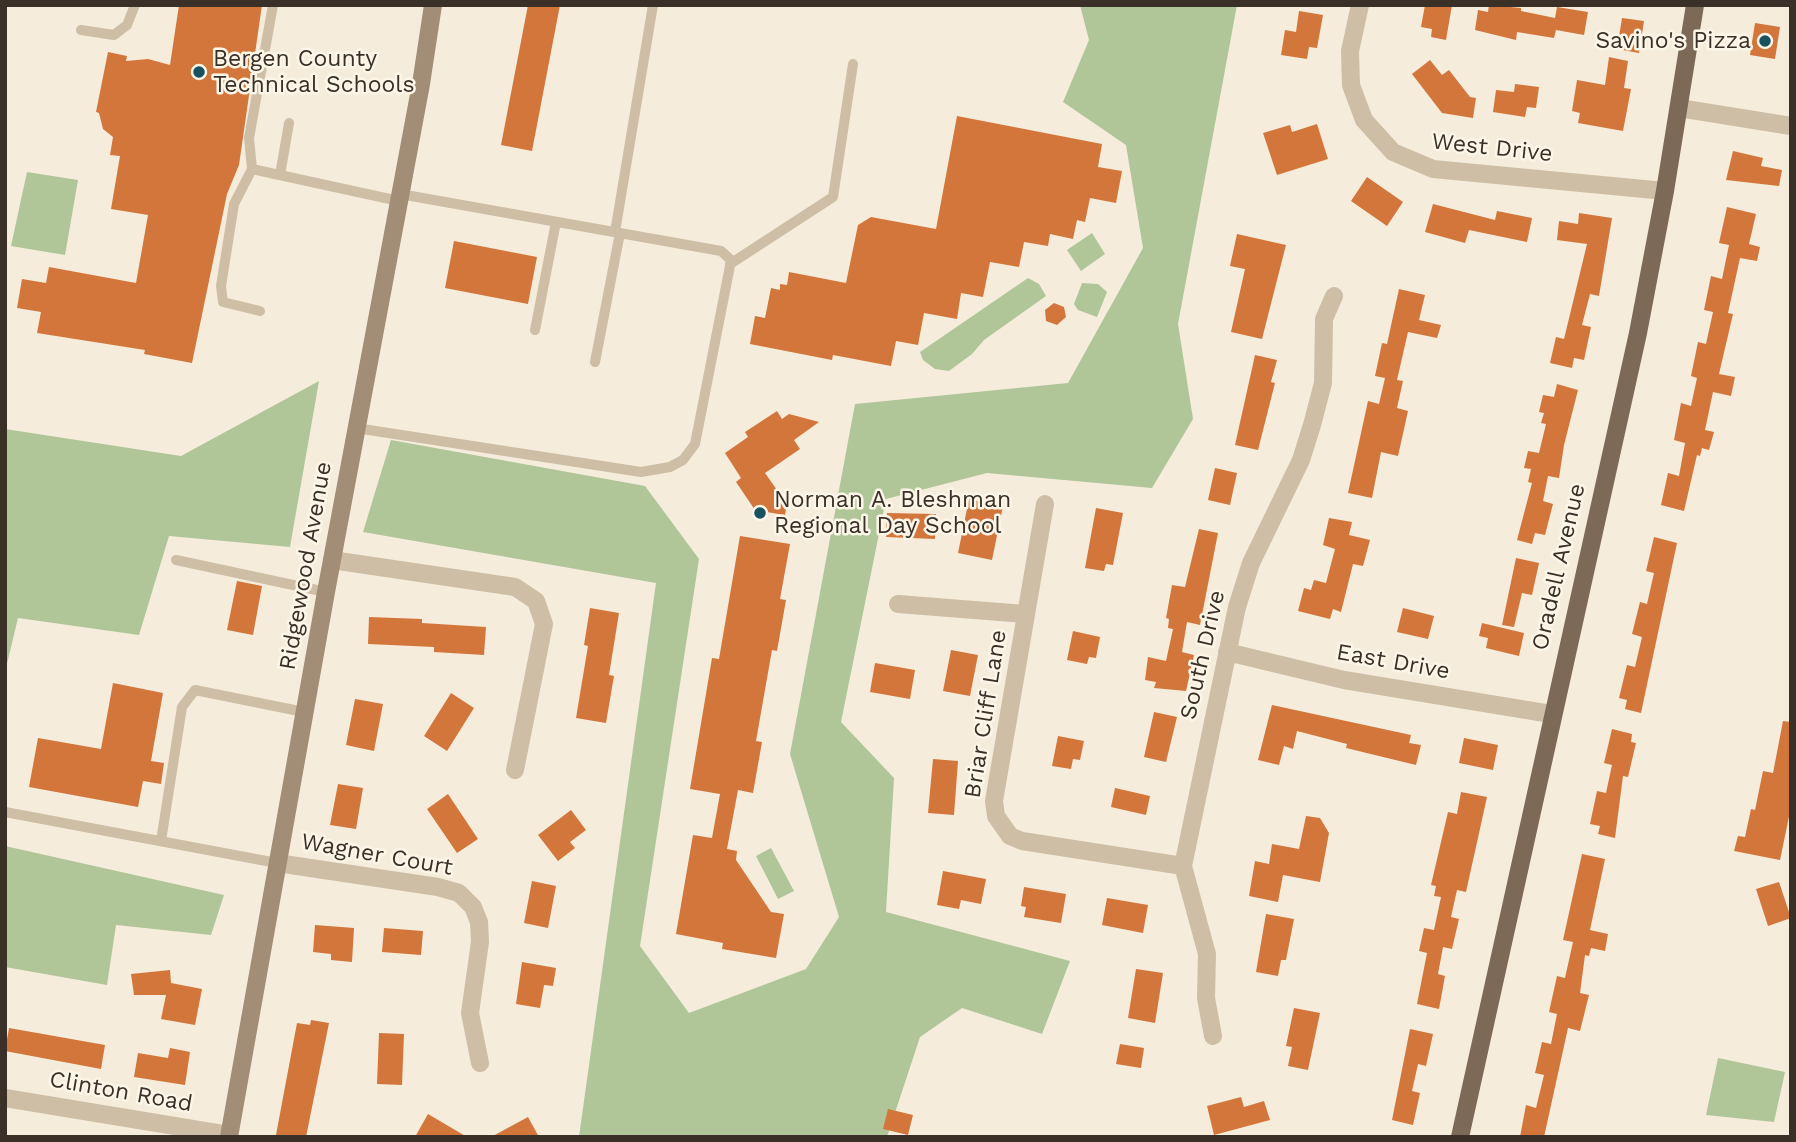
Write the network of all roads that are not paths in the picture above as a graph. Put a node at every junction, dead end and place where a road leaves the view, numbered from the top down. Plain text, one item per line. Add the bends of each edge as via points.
1 (135, 5) edge
2 (273, 5) edge
3 (433, 5) edge
4 (653, 5) edge
5 (1360, 5) edge
6 (1695, 5) edge
7 (81, 30) dead end
8 (853, 64) dead end
9 (1679, 108) junction
10 (289, 123) dead end
11 (1791, 126) edge
12 (252, 169) junction
13 (279, 175) junction
14 (1665, 191) junction
15 (399, 197) junction
16 (556, 222) junction
17 (617, 232) junction
18 (730, 264) junction
19 (1334, 296) dead end
20 (260, 311) dead end
21 (535, 330) dead end
22 (595, 362) dead end
23 (356, 428) junction
24 (1045, 504) dead end
25 (332, 560) junction
26 (176, 561) dead end
27 (326, 592) junction
28 (898, 604) dead end
29 (1026, 614) junction
30 (1227, 652) junction
31 (304, 712) junction
32 (1551, 714) junction
33 (515, 770) dead end
34 (5, 812) edge
35 (161, 841) junction
36 (277, 863) junction
37 (1183, 866) junction
38 (1213, 1036) dead end
39 (480, 1063) dead end
40 (5, 1098) edge
41 (229, 1136) edge
42 (1460, 1137) edge

1 - 7 lane via 127,25 114,34
2 - 12 lane via 248,138
3 - 15 street, Ridgewood Avenue
4 - 17 lane
5 - 14 street, West Drive via 1350,51 1351,85 1364,120 1394,152 1433,169
6 - 9 main road, Oradell Avenue
8 - 18 lane via 833,197
9 - 11 street
9 - 14 main road, Oradell Avenue
10 - 13 lane
12 - 13 lane
12 - 20 lane via 234,204 221,286 223,302
13 - 15 lane
14 - 32 main road, Oradell Avenue via 1638,333
15 - 16 lane
15 - 23 street, Ridgewood Avenue
16 - 17 lane
16 - 21 lane
17 - 18 lane via 721,251
17 - 22 lane
18 - 23 lane via 695,444 670,467 641,472
19 - 30 street, South Drive via 1324,319 1323,383 1312,425 1301,460 1251,563
23 - 25 street, Ridgewood Avenue
24 - 29 street, Briar Cliff Lane
25 - 27 street, Ridgewood Avenue
25 - 33 street via 515,587 536,601 544,624
26 - 27 lane
27 - 31 street, Ridgewood Avenue
28 - 29 street
29 - 37 street, Briar Cliff Lane via 994,801 1002,828 1022,841
30 - 32 street, East Drive via 1357,683
30 - 37 street, South Drive
31 - 35 lane via 195,690 182,707
31 - 36 street, Ridgewood Avenue
32 - 42 main road, Oradell Avenue
34 - 35 lane
35 - 36 lane
36 - 39 street, Wagner Court via 459,893 473,907 479,922 470,1013
36 - 41 street, Ridgewood Avenue
37 - 38 street, South Drive via 1207,954 1206,998
40 - 41 street, Clinton Road

